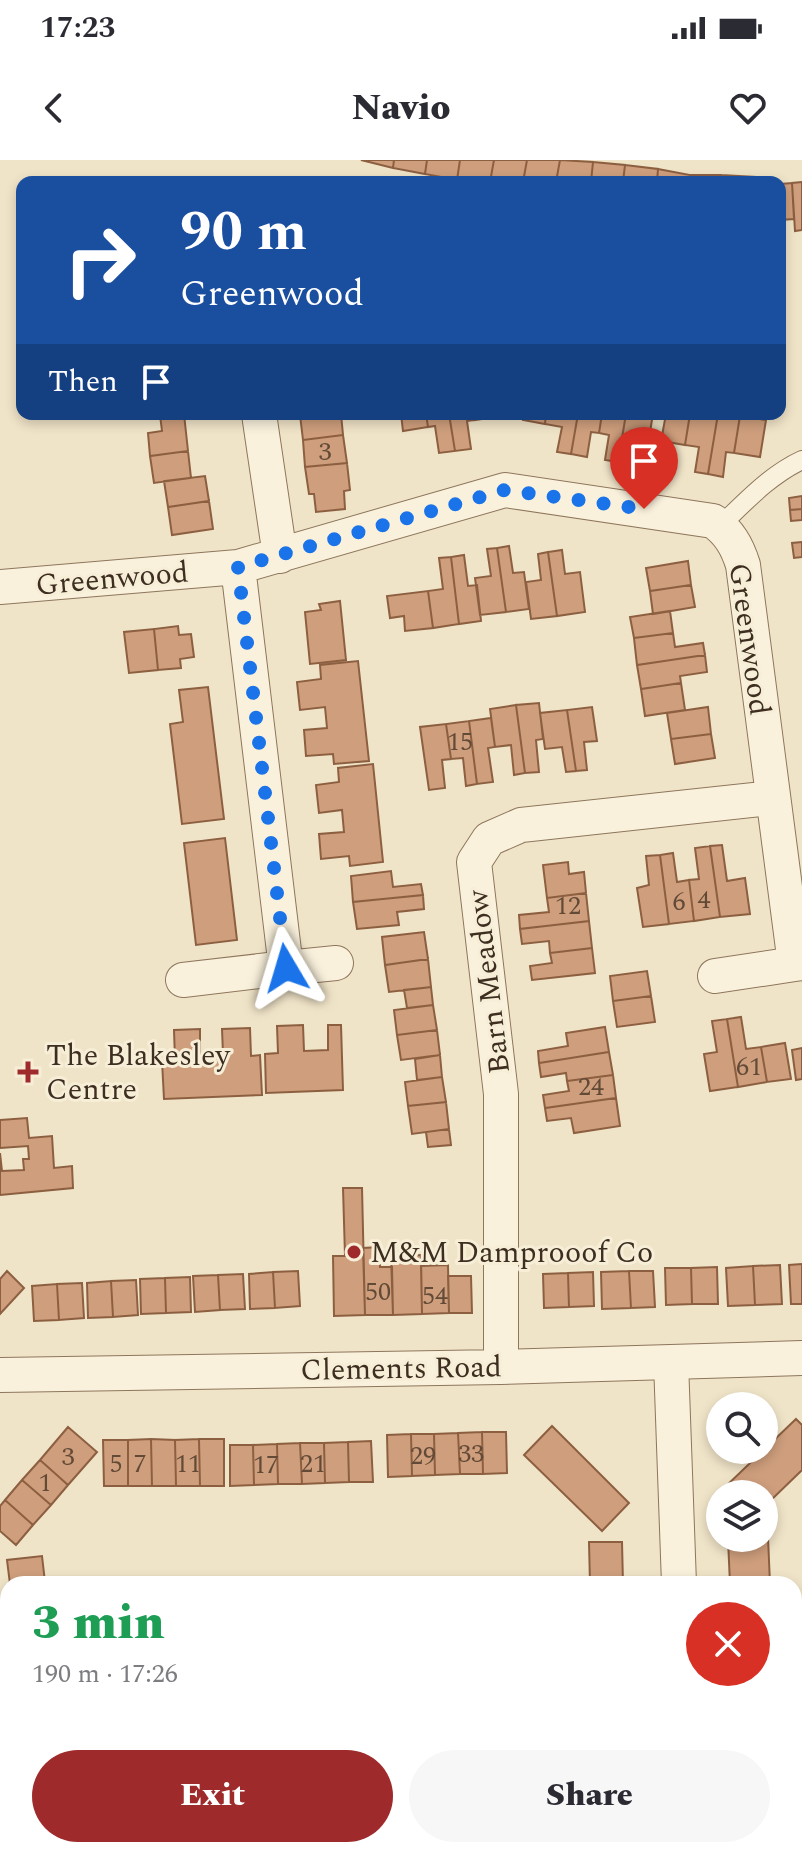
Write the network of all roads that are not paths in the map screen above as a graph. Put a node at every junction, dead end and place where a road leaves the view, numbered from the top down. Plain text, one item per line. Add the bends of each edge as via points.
1 (260, 420) edge
2 (802, 460) edge
3 (720, 526) junction
4 (280, 556) junction
5 (238, 567) junction
6 (0, 587) edge
7 (771, 798) junction
8 (336, 963) dead end
9 (798, 963) edge
10 (286, 968) junction
11 (715, 976) dead end
12 (183, 980) dead end
13 (802, 1358) edge
14 (671, 1362) junction
15 (501, 1367) junction
16 (0, 1375) edge
17 (679, 1576) edge

1 - 4 street
2 - 3 lane via 764,484
3 - 4 street, Greenwood via 700,517 505,490
3 - 7 street, Greenwood via 743,565
4 - 5 street, Greenwood
5 - 6 street, Greenwood
5 - 10 street
7 - 9 street, Greenwood
7 - 15 street, Barn Meadow via 521,825 489,839 474,862 501,1094
8 - 10 street
9 - 11 street, Greenwood
10 - 12 street
13 - 14 street, Clements Road
14 - 15 street, Clements Road
14 - 17 street
15 - 16 street, Clements Road

